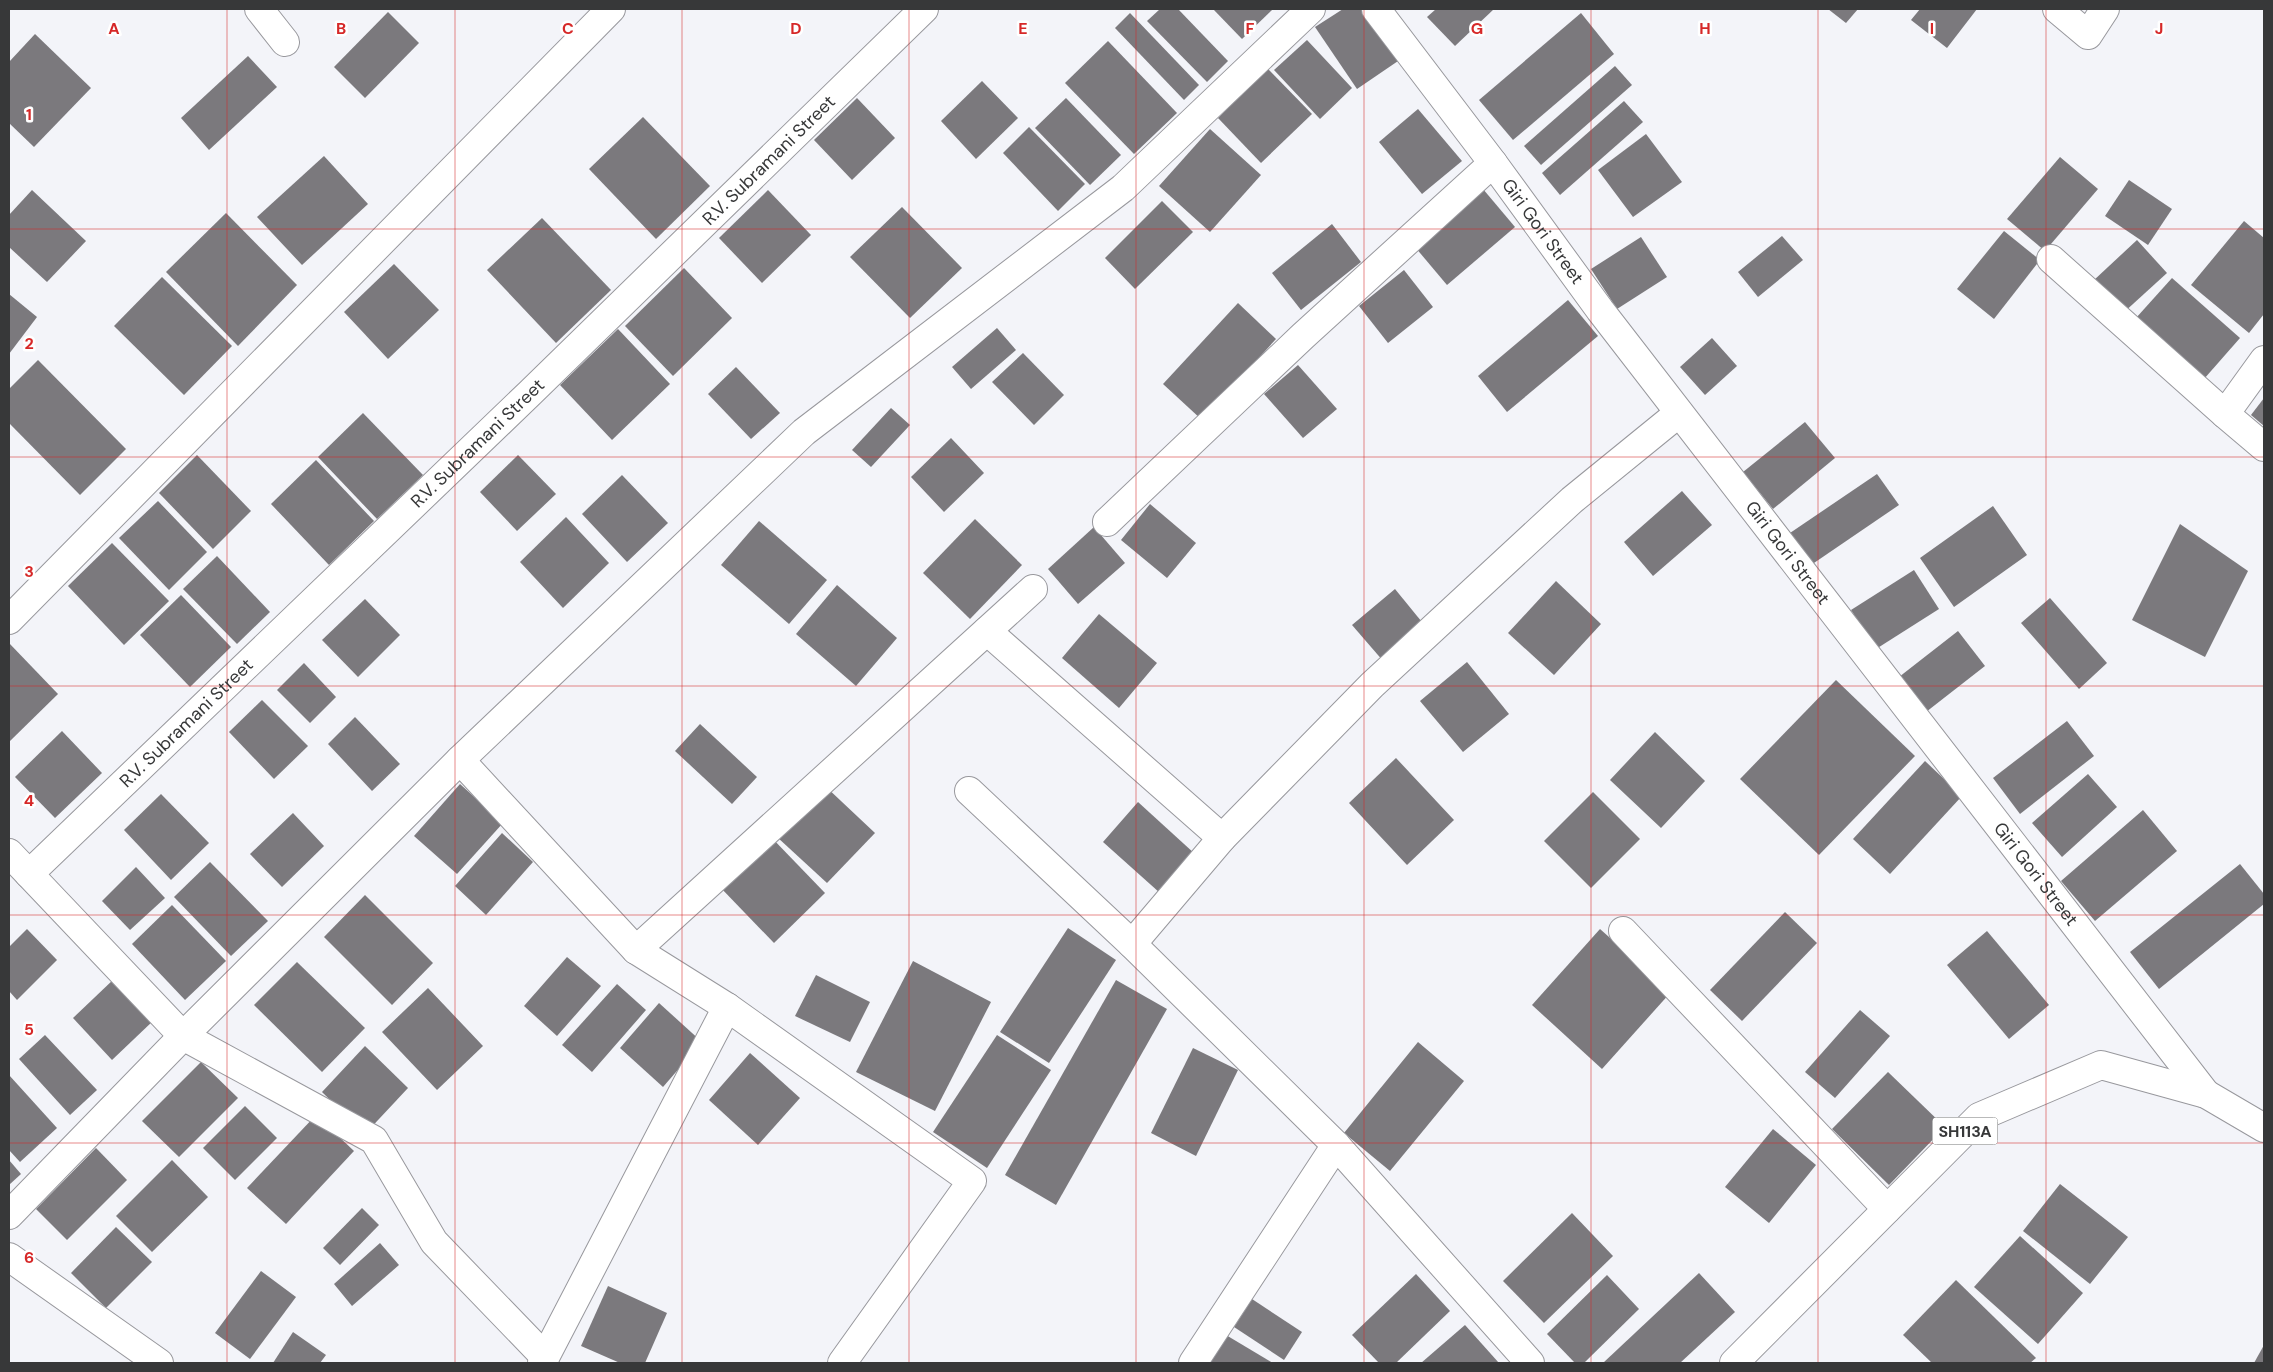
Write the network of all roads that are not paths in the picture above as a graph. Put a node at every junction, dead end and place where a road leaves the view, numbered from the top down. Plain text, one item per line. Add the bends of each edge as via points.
1 (259, 9) edge
2 (611, 9) edge
3 (924, 9) edge
4 (1311, 9) edge
5 (1376, 9) edge
6 (2057, 9) edge
7 (2105, 9) edge
8 (285, 42) dead end
9 (1493, 163) junction
10 (2051, 259) dead end
11 (2264, 360) edge
12 (1679, 413) junction
13 (2225, 414) junction
14 (2264, 446) edge
15 (1107, 522) dead end
16 (1033, 589) dead end
17 (9, 620) edge
18 (987, 631) junction
19 (460, 760) junction
20 (969, 791) dead end
21 (1222, 838) junction
22 (9, 853) edge
23 (29, 874) junction
24 (1623, 931) dead end
25 (1132, 944) junction
26 (636, 950) junction
27 (727, 1007) junction
28 (183, 1036) junction
29 (2206, 1094) junction
30 (2264, 1128) edge
31 (1336, 1145) junction
32 (1887, 1209) junction
33 (9, 1215) edge
34 (9, 1257) edge
35 (543, 1360) edge
36 (159, 1363) edge
37 (842, 1363) edge
38 (1193, 1363) edge
39 (1530, 1363) edge
40 (1734, 1363) edge

1 - 8 street
2 - 17 street
3 - 23 street, R.V. Subramani Street
4 - 19 street via 1123,188 804,432
5 - 9 street, Giri Gori Street
6 - 7 street via 2088,35
9 - 12 street, Giri Gori Street
9 - 15 street via 1303,336
10 - 13 street
11 - 13 street
12 - 21 street via 1572,500 1372,685
12 - 29 street, Giri Gori Street
13 - 14 street
16 - 18 street
18 - 21 street
18 - 26 street
19 - 26 street
19 - 28 street
20 - 25 street
21 - 25 street
22 - 23 street
23 - 28 street
24 - 32 street
25 - 31 street
26 - 27 street
27 - 35 street
27 - 37 street via 972,1181
28 - 33 street
28 - 35 street via 374,1140 434,1242
29 - 30 street, SH113A
29 - 32 street, SH113A via 2101,1065 1979,1118
31 - 38 street
31 - 39 street
32 - 40 street, SH113A
34 - 36 street

